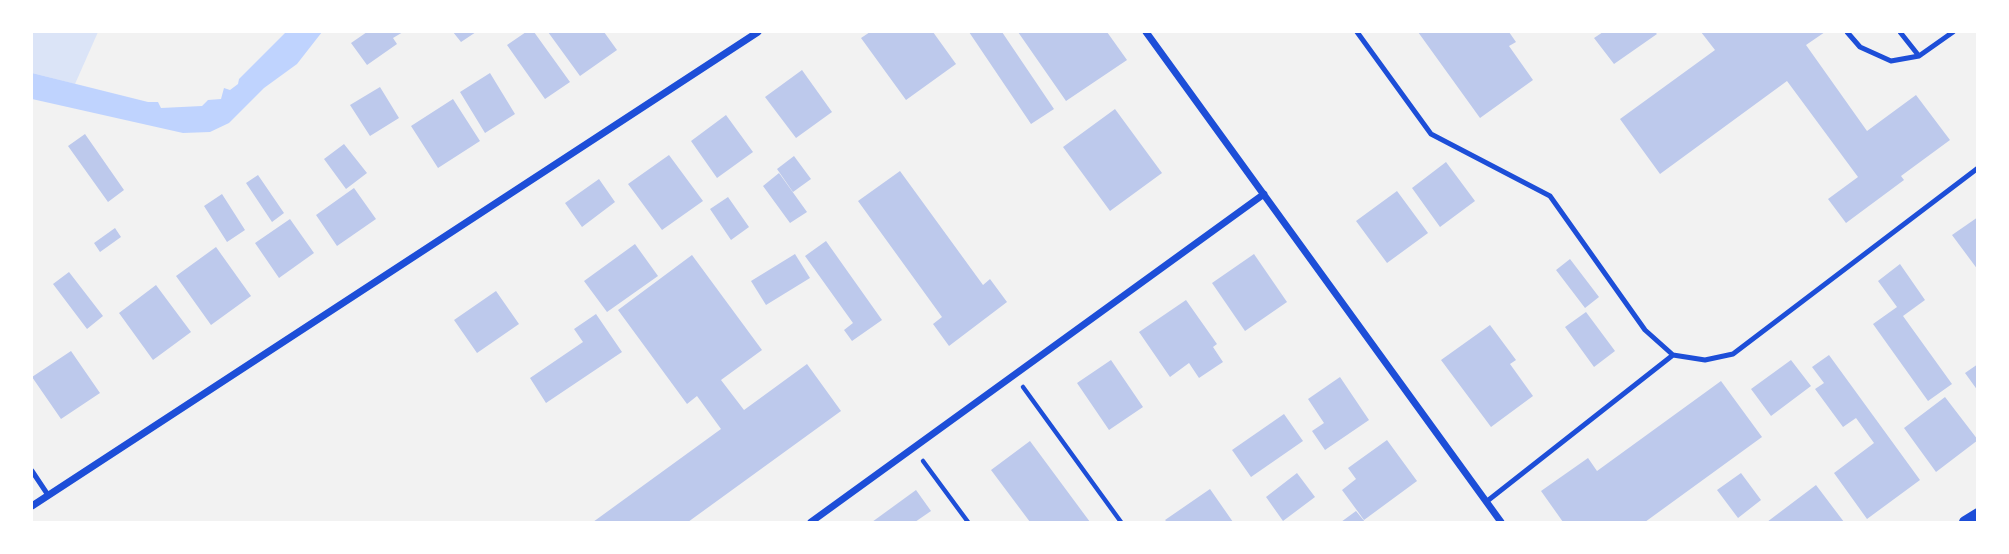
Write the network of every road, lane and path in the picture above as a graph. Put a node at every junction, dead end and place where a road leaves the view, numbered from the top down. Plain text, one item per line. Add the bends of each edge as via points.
1 (758, 32) edge
2 (1146, 32) edge
3 (1357, 32) edge
4 (1847, 32) edge
5 (1900, 32) edge
6 (1953, 32) edge
7 (1919, 56) junction
8 (1978, 168) edge
9 (1264, 194) junction
10 (1673, 355) junction
11 (1015, 374) junction
12 (914, 448) junction
13 (32, 471) edge
14 (48, 495) junction
15 (1486, 502) junction
16 (32, 506) edge
17 (1978, 513) edge
18 (811, 523) edge
19 (968, 523) edge
20 (1121, 523) edge
21 (1501, 523) edge
22 (1965, 523) edge

1 - 14 street
2 - 9 street
3 - 10 lane via 1431,134 1550,196 1645,330
4 - 7 lane via 1860,47 1891,61
5 - 7 lane
6 - 7 lane
8 - 10 lane via 1733,355 1705,360
9 - 11 street
9 - 15 street
10 - 15 lane
11 - 12 street
11 - 20 path
12 - 18 street
12 - 19 path
13 - 14 lane
14 - 16 street
15 - 21 street
17 - 22 street

